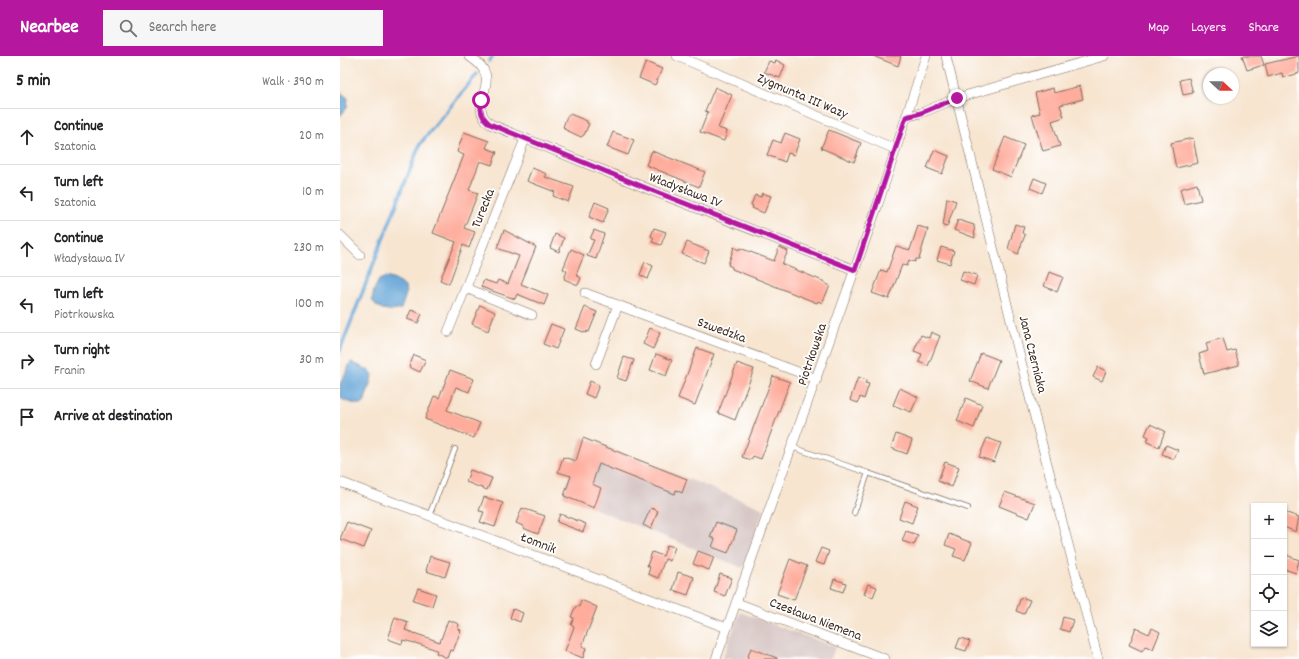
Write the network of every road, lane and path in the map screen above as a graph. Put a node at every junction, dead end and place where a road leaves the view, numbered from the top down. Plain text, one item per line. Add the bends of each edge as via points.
1 (469, 56) edge
2 (677, 56) edge
3 (926, 56) edge
4 (946, 56) edge
5 (1104, 56) edge
6 (957, 98) junction
7 (906, 117) junction
8 (525, 139) junction
9 (895, 149) junction
10 (340, 235) edge
11 (360, 255) dead end
12 (855, 270) junction
13 (466, 288) junction
14 (585, 293) dead end
15 (618, 305) junction
16 (532, 315) dead end
17 (448, 332) dead end
18 (596, 364) dead end
19 (817, 379) junction
20 (792, 447) junction
21 (455, 449) dead end
22 (868, 473) junction
23 (340, 482) edge
24 (968, 508) dead end
25 (854, 513) dead end
26 (429, 516) junction
27 (737, 603) junction
28 (727, 628) junction
29 (716, 659) edge
30 (885, 659) edge
31 (1098, 659) edge

1 - 8 street, Władysława IV via 481,65 486,74 480,106 484,119
2 - 9 street, Zygmunta III Wazy
3 - 7 street, Piotrkowska
4 - 6 street, Jana Czerniaka
5 - 6 street
6 - 7 street
6 - 31 street, Jana Czerniaka via 1033,410
7 - 9 street, Piotrkowska
8 - 12 street, Władysława IV
8 - 13 street, Turecka
9 - 12 street, Piotrkowska
10 - 11 street
12 - 19 street, Piotrkowska
13 - 16 street
13 - 17 street, Turecka
14 - 15 street, Szwedzka
15 - 18 street
15 - 19 street, Szwedzka
19 - 20 street, Piotrkowska
20 - 22 lane
20 - 27 street, Piotrkowska
21 - 26 lane
22 - 24 lane
22 - 25 lane
23 - 26 street, Łomnik
26 - 28 street, Łomnik
27 - 28 street, Piotrkowska
27 - 30 street, Czesława Niemena
28 - 29 street, Piotrkowska

